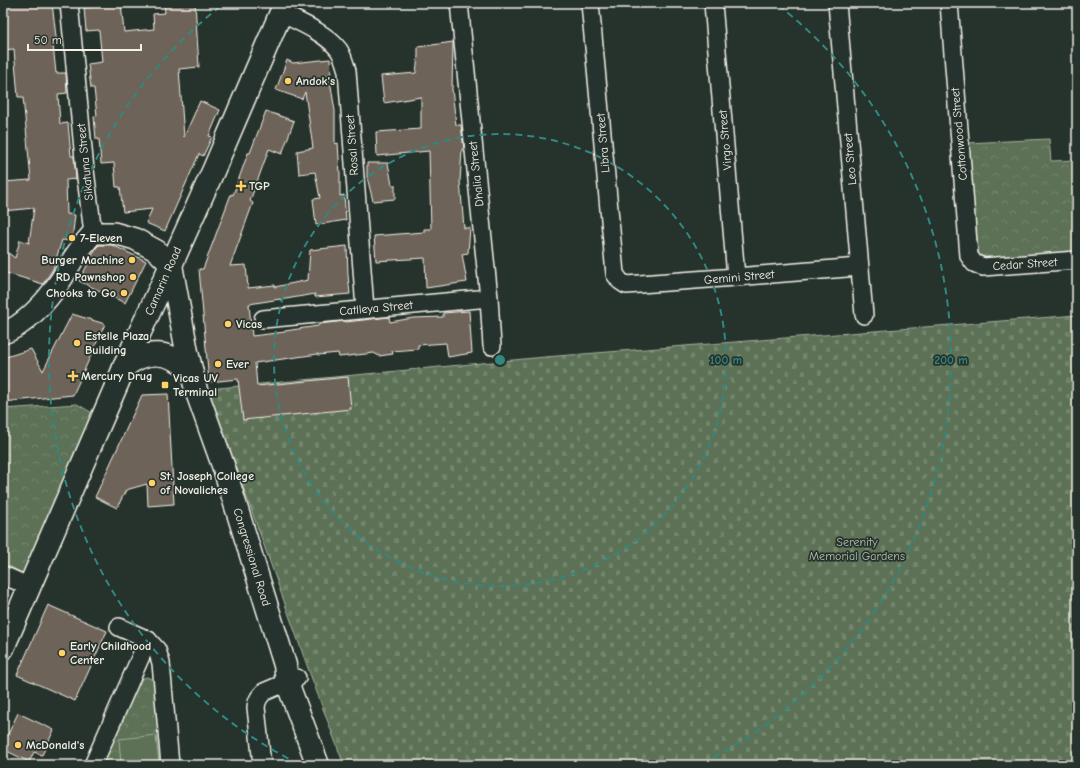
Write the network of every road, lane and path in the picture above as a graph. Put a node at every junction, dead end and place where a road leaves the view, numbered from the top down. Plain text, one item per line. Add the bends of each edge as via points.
1 (69, 3) edge
2 (459, 3) edge
3 (590, 3) edge
4 (713, 3) edge
5 (837, 3) edge
6 (949, 3) edge
7 (283, 8) edge
8 (93, 233) junction
9 (1077, 260) edge
10 (974, 263) joint
11 (171, 264) junction
12 (859, 266) junction
13 (736, 277) junction
14 (620, 281) joint
15 (489, 298) junction
16 (365, 310) junction
17 (864, 315) dead end
18 (263, 319) dead end
19 (3, 333) edge
20 (492, 346) dead end
21 (133, 347) junction
22 (189, 361) junction
23 (124, 367) junction
24 (3, 575) edge
25 (30, 587) junction
26 (119, 627) dead end
27 (148, 640) junction
28 (3, 648) edge
29 (290, 675) junction
30 (93, 765) edge
31 (170, 765) edge
32 (262, 765) edge
33 (318, 765) edge
34 (332, 765) edge

1 - 8 street, Sikatuna Street
2 - 15 street, Dhalia Street
3 - 14 street, Libra Street via 616,274
4 - 13 street, Virgo Street
5 - 12 street, Leo Street
6 - 10 street, Cottonwood Street via 969,256
7 - 11 main road, Camarin Road
7 - 16 street, Rosal Street via 332,43 340,51 344,61
8 - 11 street via 114,233 135,239 157,251
8 - 19 street via 44,302 29,317
9 - 10 street, Cedar Street via 983,267
11 - 21 main road, Camarin Road
11 - 22 main road, Congressional Road
12 - 13 street, Gemini Street
12 - 17 street, Leo Street
13 - 14 street, Gemini Street via 626,285
15 - 16 street, Catlleya Street
15 - 20 street, Dhalia Street
16 - 18 street, Catlleya Street
21 - 22 main road via 148,343 171,344
21 - 23 main road, Camarin Road
22 - 23 main road via 184,363 166,355 155,354 139,358
22 - 29 main road, Congressional Road via 196,390 224,468
23 - 25 main road, Camarin Road
24 - 25 street
25 - 28 main road, Camarin Road
26 - 27 street
27 - 30 street
27 - 31 street via 157,650 161,663
29 - 32 street via 264,692 257,701
29 - 33 main road, Congressional Road
29 - 34 main road, Congressional Road

